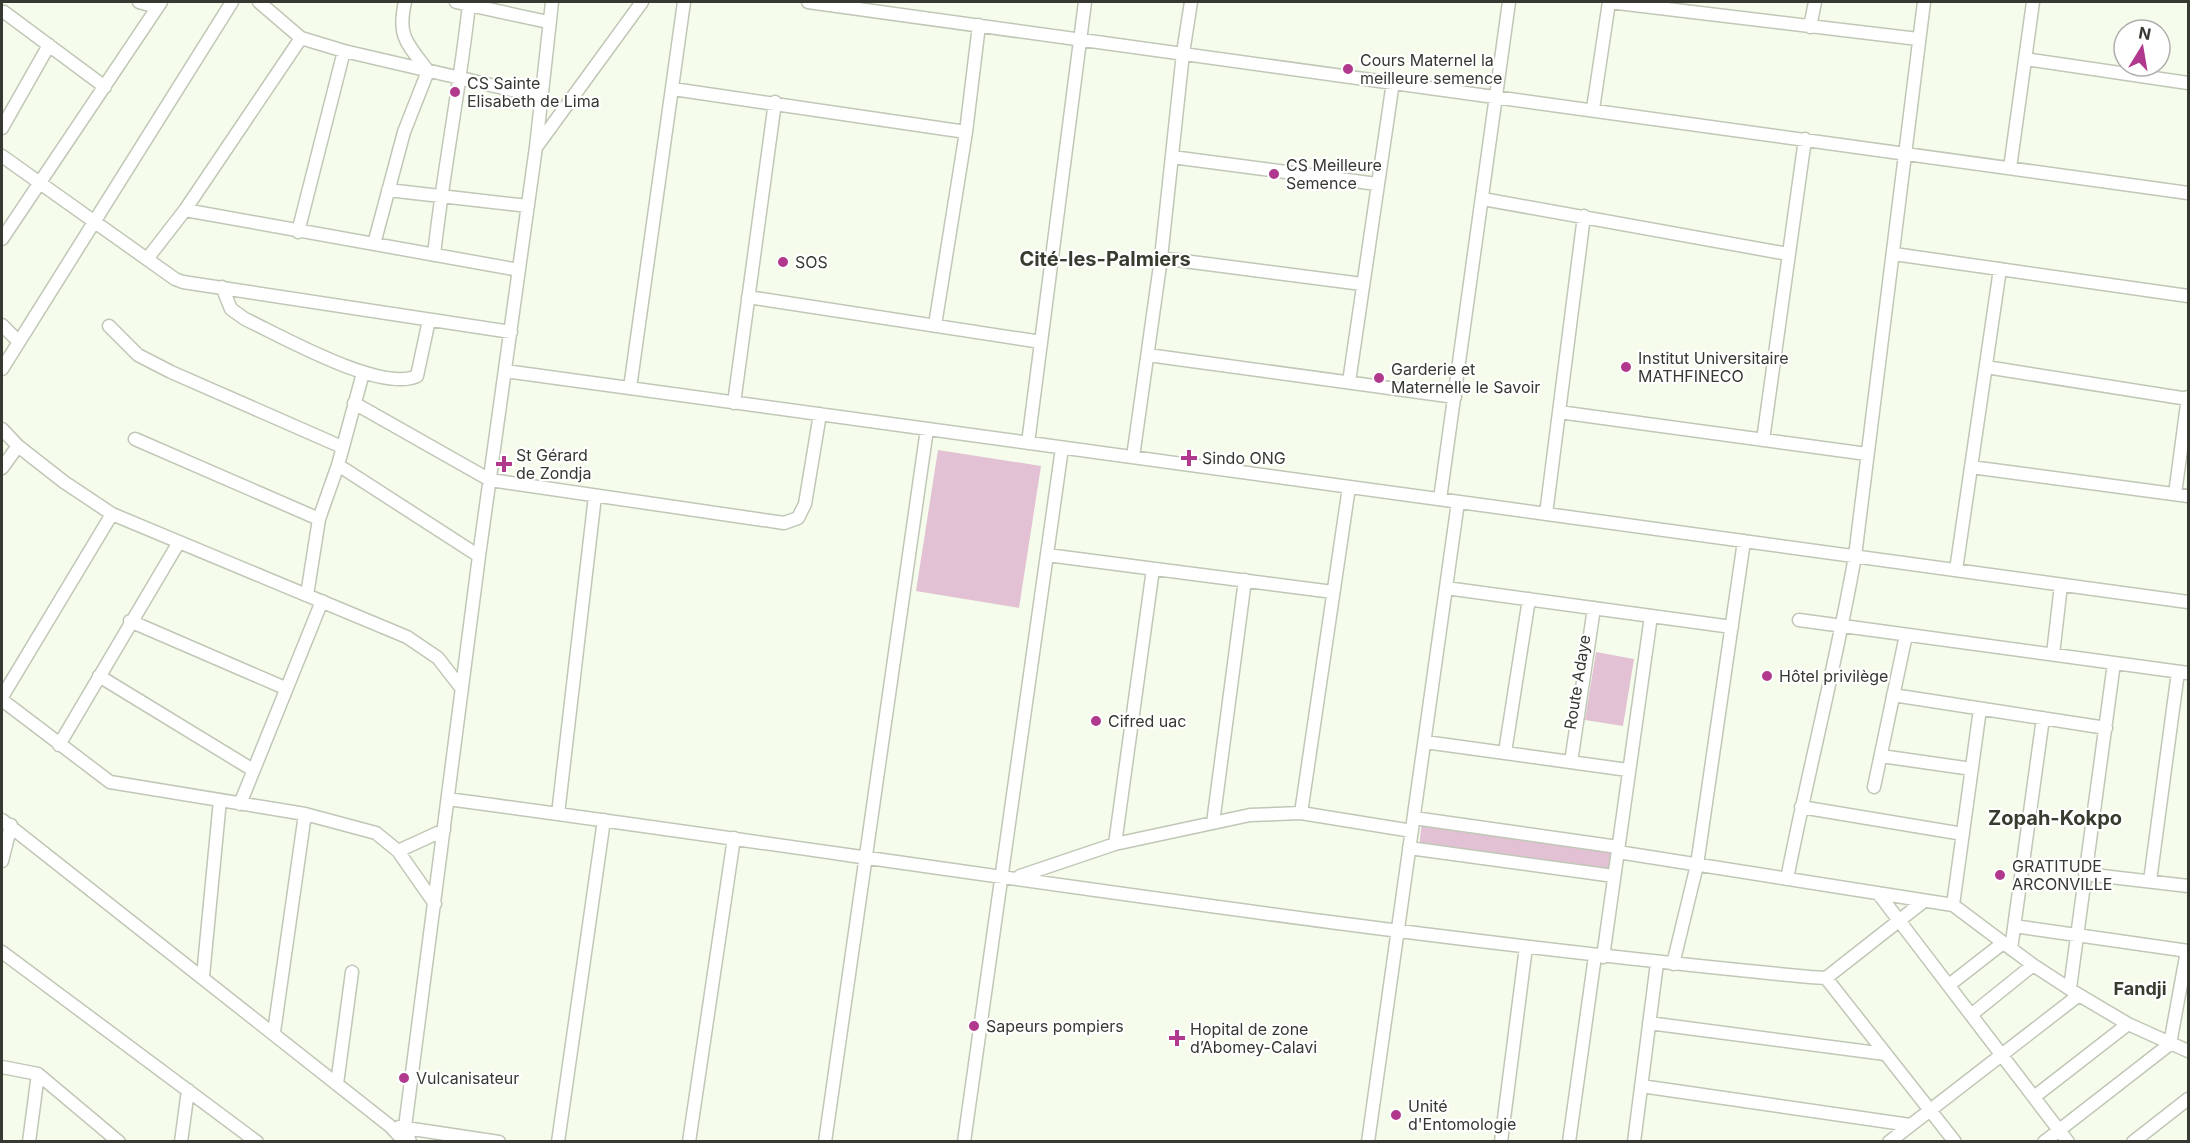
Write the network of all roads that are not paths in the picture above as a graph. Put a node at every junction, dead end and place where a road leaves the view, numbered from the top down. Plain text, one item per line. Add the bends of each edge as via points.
1 (139, 2) edge
2 (232, 2) edge
3 (259, 2) edge
4 (405, 2) edge
5 (456, 2) edge
6 (552, 2) edge
7 (642, 2) edge
8 (684, 2) edge
9 (808, 2) edge
10 (1084, 2) edge
11 (1191, 2) edge
12 (1509, 2) edge
13 (1609, 2) edge
14 (1815, 2) edge
15 (1924, 2) edge
16 (2032, 2) edge
17 (159, 4) edge
18 (469, 4) junction
19 (6, 10) edge
20 (548, 22) junction
21 (979, 25) junction
22 (1810, 27) junction
23 (301, 38) junction
24 (1079, 39) junction
25 (1918, 39) junction
26 (49, 45) junction
27 (344, 51) junction
28 (1183, 53) junction
29 (2025, 59) junction
30 (428, 71) junction
31 (461, 78) junction
32 (1393, 82) junction
33 (2188, 83) edge
34 (105, 87) junction
35 (673, 89) junction
36 (1497, 96) junction
37 (542, 97) junction
38 (775, 102) junction
39 (1593, 109) junction
40 (2, 128) edge
41 (966, 132) junction
42 (1805, 139) junction
43 (536, 147) junction
44 (1906, 154) junction
45 (2, 156) edge
46 (1172, 157) junction
47 (2010, 168) junction
48 (40, 182) junction
49 (1377, 184) junction
50 (388, 190) junction
51 (2188, 194) edge
52 (441, 195) junction
53 (1483, 199) junction
54 (528, 206) junction
55 (185, 210) junction
56 (1584, 216) junction
57 (95, 222) junction
58 (298, 232) junction
59 (2, 239) edge
60 (374, 244) junction
61 (1788, 254) junction
62 (1894, 254) junction
63 (434, 255) junction
64 (1161, 258) junction
65 (147, 259) junction
66 (2000, 269) junction
67 (519, 270) junction
68 (1362, 285) junction
69 (222, 288) junction
70 (2188, 296) edge
71 (748, 297) junction
72 (429, 320) junction
73 (2, 325) edge
74 (109, 326) dead end
75 (935, 326) junction
76 (511, 332) junction
77 (18, 341) junction
78 (1041, 342) junction
79 (1148, 354) junction
80 (1986, 367) junction
81 (2, 369) edge
82 (505, 371) junction
83 (363, 373) junction
84 (1349, 382) junction
85 (630, 388) junction
86 (1455, 397) junction
87 (2188, 398) edge
88 (734, 402) junction
89 (354, 403) junction
90 (1559, 412) junction
91 (820, 414) junction
92 (2, 429) edge
93 (927, 429) junction
94 (135, 439) dead end
95 (1763, 440) junction
96 (1028, 443) junction
97 (18, 446) junction
98 (342, 447) junction
99 (1062, 447) junction
100 (1867, 454) junction
101 (1133, 457) junction
102 (338, 465) junction
103 (1971, 466) junction
104 (2, 468) edge
105 (490, 480) junction
106 (1349, 487) junction
107 (2175, 494) junction
108 (2188, 495) edge
109 (595, 496) junction
110 (1440, 499) junction
111 (1458, 502) junction
112 (112, 514) junction
113 (1546, 514) junction
114 (319, 519) junction
115 (1744, 541) junction
116 (179, 542) junction
117 (1047, 555) junction
118 (479, 556) junction
119 (1855, 556) junction
120 (1153, 568) junction
121 (1956, 570) junction
122 (1245, 580) junction
123 (2061, 585) junction
124 (1446, 588) junction
125 (1333, 592) junction
126 (307, 595) junction
127 (1529, 599) junction
128 (322, 601) junction
129 (2188, 602) edge
130 (1592, 608) junction
131 (1651, 616) junction
132 (1799, 620) dead end
133 (130, 621) junction
134 (1843, 626) junction
135 (1732, 627) junction
136 (1906, 635) junction
137 (2053, 654) junction
138 (2114, 663) junction
139 (2183, 672) edge
140 (99, 676) junction
141 (285, 688) junction
142 (462, 689) junction
143 (1893, 695) junction
144 (2, 699) edge
145 (1980, 709) junction
146 (2043, 718) junction
147 (2106, 728) junction
148 (1425, 742) junction
149 (59, 745) junction
150 (1505, 752) junction
151 (1881, 756) junction
152 (1568, 759) junction
153 (254, 770) junction
154 (1628, 770) junction
155 (1972, 770) junction
156 (1874, 787) dead end
157 (448, 799) junction
158 (220, 800) junction
159 (240, 804) junction
160 (1801, 807) junction
161 (1301, 813) junction
162 (305, 814) junction
163 (558, 814) junction
164 (604, 820) junction
165 (6, 822) edge
166 (1213, 823) junction
167 (1413, 825) junction
168 (444, 830) junction
169 (1963, 834) junction
170 (735, 838) junction
171 (1115, 844) junction
172 (1409, 848) junction
173 (1618, 850) junction
174 (398, 851) junction
175 (866, 857) junction
176 (2, 861) edge
177 (1697, 865) junction
178 (2085, 874) junction
179 (1001, 876) junction
180 (1614, 876) junction
181 (1016, 878) junction
182 (1787, 879) junction
183 (2150, 881) junction
184 (2188, 886) edge
185 (1878, 894) junction
186 (1924, 901) junction
187 (435, 904) junction
188 (1953, 905) junction
189 (1899, 921) junction
190 (2014, 926) junction
191 (1398, 930) junction
192 (2077, 935) junction
193 (2007, 946) junction
194 (1526, 947) junction
195 (2188, 951) edge
196 (2, 952) edge
197 (1599, 956) junction
198 (1657, 963) junction
199 (1673, 964) junction
200 (2033, 965) junction
201 (352, 972) dead end
202 (203, 976) junction
203 (1826, 978) junction
204 (1949, 985) junction
205 (2075, 991) junction
206 (1971, 1015) junction
207 (1649, 1023) junction
208 (2128, 1024) junction
209 (274, 1032) junction
210 (2170, 1044) junction
211 (2188, 1051) edge
212 (1885, 1054) junction
213 (2002, 1054) junction
214 (2, 1067) edge
215 (38, 1074) junction
216 (338, 1084) junction
217 (1641, 1086) junction
218 (188, 1090) junction
219 (2034, 1097) junction
220 (2188, 1099) edge
221 (1929, 1111) junction
222 (1910, 1125) junction
223 (390, 1126) junction
224 (405, 1127) junction
225 (2059, 1130) junction
226 (107, 1137) edge
227 (28, 1142) edge
228 (119, 1142) edge
229 (181, 1142) edge
230 (257, 1142) edge
231 (405, 1142) edge
232 (410, 1142) edge
233 (499, 1142) edge
234 (558, 1142) edge
235 (689, 1142) edge
236 (825, 1142) edge
237 (964, 1142) edge
238 (1368, 1142) edge
239 (1502, 1142) edge
240 (1569, 1142) edge
241 (1634, 1142) edge
242 (1889, 1142) edge
243 (1954, 1142) edge
244 (2044, 1142) edge
245 (2068, 1142) edge
246 (2133, 1142) edge

1 - 17 street
2 - 57 street
3 - 23 street
4 - 30 street via 400,23 403,34
5 - 18 street
6 - 20 street
7 - 43 street
8 - 35 street
9 - 21 street
10 - 24 street
11 - 28 street
12 - 36 street
13 - 22 street
13 - 39 street
14 - 22 street
15 - 25 street
16 - 29 street
17 - 34 street
18 - 20 street
18 - 31 street
19 - 26 street
20 - 37 street
21 - 24 street
21 - 41 street
22 - 25 street
23 - 27 street
23 - 55 street
24 - 28 street
24 - 78 street
25 - 44 street
26 - 34 street
26 - 40 street
27 - 30 street
27 - 58 street
28 - 32 street
28 - 46 street
29 - 33 street
29 - 47 street
30 - 31 street
30 - 50 street via 404,132
31 - 37 street
31 - 52 street
32 - 36 street
32 - 49 street
34 - 48 street
35 - 38 street
35 - 85 street
36 - 39 street
36 - 53 street
37 - 43 street
38 - 41 street
38 - 71 street
39 - 42 street
41 - 75 street
42 - 44 street
42 - 61 street
43 - 54 street
44 - 47 street
44 - 62 street
45 - 48 street
46 - 49 street
46 - 64 street
47 - 51 street
48 - 57 street
48 - 59 street
49 - 68 street
50 - 52 street
50 - 60 street
52 - 54 street
52 - 63 street
53 - 56 street
53 - 86 street
54 - 67 street
55 - 58 street
55 - 65 street
56 - 61 street
56 - 90 street
57 - 65 street
57 - 77 street
58 - 60 street
60 - 63 street
61 - 95 street
62 - 66 street
62 - 100 street
63 - 67 street
64 - 68 street
64 - 79 street
65 - 69 street via 175,279
66 - 70 street
66 - 80 street
67 - 76 street
68 - 84 street
69 - 72 street
69 - 83 street via 231,309 245,319
71 - 75 street
71 - 88 street
72 - 76 street
72 - 83 street via 417,376 408,381
73 - 77 street
74 - 98 street via 138,354 171,372
75 - 78 street
76 - 82 street
77 - 81 street
78 - 96 street
79 - 84 street
79 - 101 street
80 - 87 street
80 - 103 street
82 - 85 street
82 - 105 street
83 - 89 street
84 - 86 street
85 - 88 street
86 - 110 street
87 - 107 street
88 - 91 street
89 - 98 street
89 - 105 street
90 - 95 street
90 - 113 street
91 - 93 street
91 - 109 street via 805,504 798,518 784,523
92 - 97 street
93 - 96 street
93 - 175 street
94 - 114 street
95 - 100 street
96 - 99 street
97 - 104 street
97 - 112 street
98 - 102 street
99 - 101 street
99 - 117 street
100 - 119 street
101 - 106 street
102 - 114 street
102 - 118 street
103 - 107 street
103 - 121 street
105 - 109 street
105 - 118 street
106 - 110 street
106 - 125 street
107 - 108 street
109 - 163 street
110 - 111 street
111 - 113 street
111 - 124 street
112 - 116 street
112 - 144 street
113 - 115 street
114 - 126 street
115 - 119 street
115 - 135 street
116 - 126 street
116 - 133 street
117 - 120 street
117 - 179 street
118 - 142 street
119 - 121 street
119 - 134 street
120 - 122 street
120 - 171 street
121 - 123 street
122 - 125 street
122 - 166 street
123 - 129 street
123 - 137 street
124 - 127 street
124 - 148 street
125 - 161 street
126 - 128 street
127 - 130 street
127 - 150 street
128 - 141 street
128 - 142 street via 407,637 438,658
130 - 131 street
130 - 152 street
131 - 135 street
131 - 154 street
132 - 134 street
133 - 140 street
133 - 141 street
134 - 136 street
134 - 160 street
135 - 177 street
136 - 137 street
136 - 143 street
137 - 138 street
138 - 139 street
138 - 147 street
139 - 183 street
140 - 149 street
140 - 153 street
141 - 153 street
142 - 157 street
143 - 145 street
143 - 151 street
144 - 149 street
145 - 146 street
145 - 155 street
146 - 147 street
146 - 190 street
147 - 178 street
148 - 150 street
148 - 167 street
149 - 158 street via 110,782
150 - 152 street
151 - 155 street
151 - 156 street
152 - 154 street
153 - 159 street
154 - 173 street
155 - 169 street
157 - 163 street
157 - 168 street
158 - 159 street
158 - 202 street
159 - 162 street
160 - 169 street
160 - 182 street
161 - 166 street via 1250,815
161 - 167 street
162 - 174 street via 376,833
162 - 209 street
163 - 164 street
164 - 170 street
164 - 234 street
165 - 176 street
165 - 202 street
166 - 171 street
167 - 172 street
167 - 173 street
168 - 174 street
168 - 187 street
169 - 188 street
170 - 175 street
170 - 235 street
171 - 181 street
172 - 180 street
172 - 191 street
173 - 177 street
173 - 180 street
174 - 187 street
175 - 179 street
175 - 236 street
177 - 182 street
177 - 199 street
178 - 183 street
178 - 192 street
179 - 181 street
179 - 237 street
180 - 197 street
181 - 191 street
182 - 185 street
183 - 184 street
185 - 186 street
185 - 189 street
186 - 188 street
186 - 189 street
187 - 224 street
188 - 193 street
189 - 203 street
189 - 204 street
190 - 192 street
190 - 193 street
191 - 194 street
191 - 238 street
192 - 195 street
192 - 205 street
193 - 200 street
193 - 204 street
194 - 197 street
194 - 239 street
195 - 210 street
196 - 218 street
197 - 198 street
197 - 240 street
198 - 199 street
198 - 207 street
199 - 203 street
200 - 205 street
200 - 206 street
201 - 216 street
202 - 209 street
203 - 212 street
204 - 206 street
205 - 208 street
205 - 213 street
206 - 213 street
207 - 212 street
207 - 217 street
208 - 210 street
208 - 219 street
209 - 216 street
210 - 211 street
210 - 225 street
212 - 221 street
213 - 219 street
213 - 221 street
214 - 215 street
215 - 226 street
215 - 227 street
216 - 223 street
217 - 222 street
217 - 241 street
218 - 229 street
218 - 230 street
219 - 225 street
220 - 246 street
221 - 222 street
221 - 243 street
222 - 242 street
223 - 224 street
223 - 231 street
224 - 232 street
224 - 233 street
225 - 244 street
225 - 245 street
226 - 228 street

